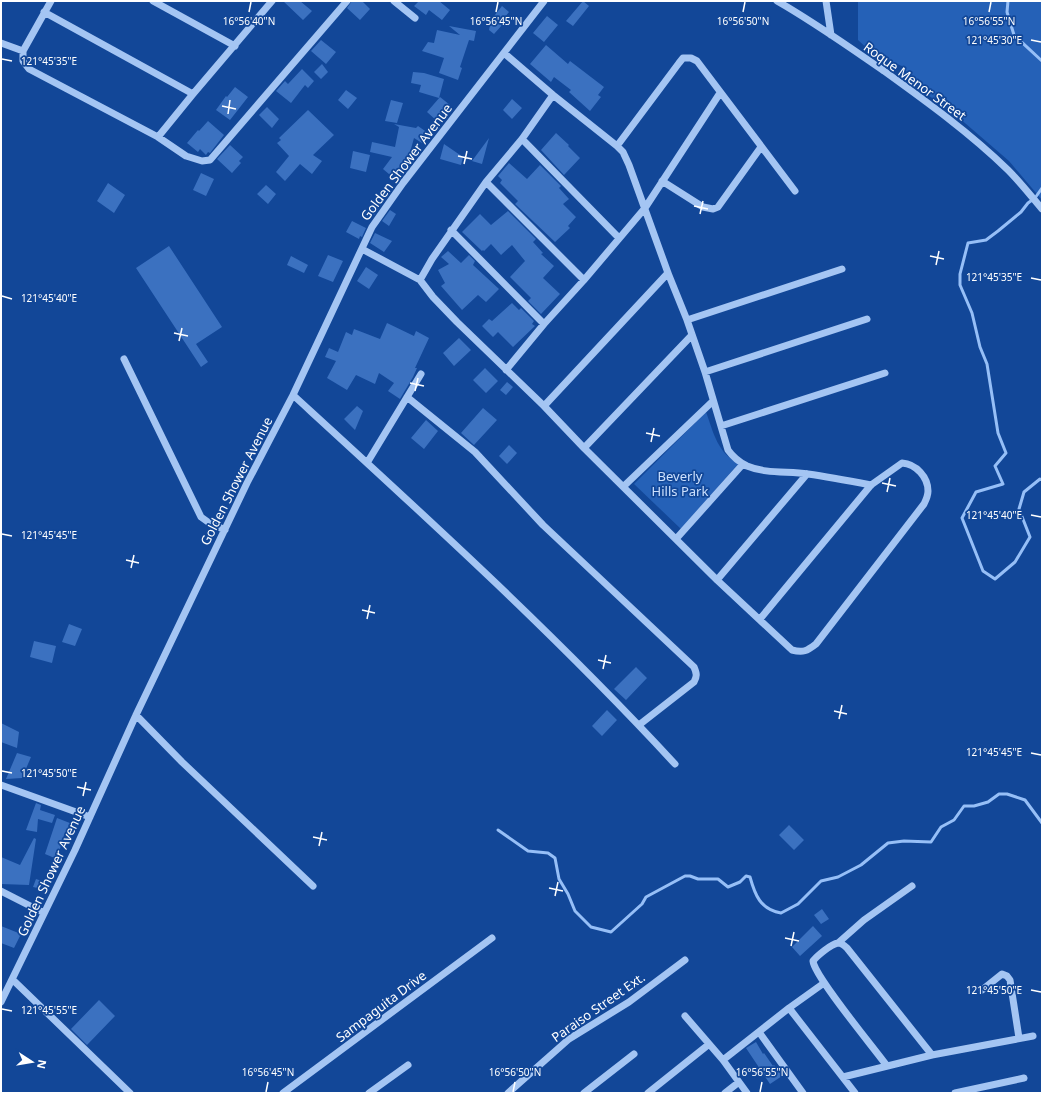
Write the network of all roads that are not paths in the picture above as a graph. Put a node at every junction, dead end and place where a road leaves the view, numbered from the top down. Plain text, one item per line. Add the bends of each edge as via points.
1 (51, 1) edge
2 (153, 1) edge
3 (272, 1) edge
4 (347, 1) edge
5 (394, 1) edge
6 (544, 1) edge
7 (777, 1) edge
8 (826, 1) edge
9 (44, 12) junction
10 (415, 18) dead end
11 (830, 35) junction
12 (1, 42) edge
13 (235, 46) junction
14 (23, 51) junction
15 (504, 52) junction
16 (193, 94) junction
17 (720, 94) junction
18 (553, 95) junction
19 (158, 137) junction
20 (522, 139) junction
21 (617, 146) junction
22 (760, 147) junction
23 (662, 181) junction
24 (486, 182) junction
25 (795, 191) dead end
26 (645, 208) junction
27 (1042, 209) edge
28 (451, 230) junction
29 (619, 238) junction
30 (362, 249) junction
31 (842, 269) dead end
32 (668, 273) junction
33 (420, 280) junction
34 (584, 280) junction
35 (867, 319) dead end
36 (687, 320) junction
37 (544, 324) junction
38 (692, 335) junction
39 (124, 359) dead end
40 (506, 370) junction
41 (705, 372) junction
42 (885, 373) dead end
43 (421, 374) dead end
44 (293, 395) junction
45 (407, 397) junction
46 (713, 401) junction
47 (544, 406) junction
48 (722, 426) junction
49 (584, 448) junction
50 (367, 463) junction
51 (743, 464) junction
52 (807, 474) junction
53 (872, 485) junction
54 (624, 486) junction
55 (226, 530) junction
56 (676, 539) junction
57 (717, 580) junction
58 (760, 619) junction
59 (136, 715) junction
60 (639, 725) junction
61 (675, 764) dead end
62 (1, 785) edge
63 (90, 817) junction
64 (313, 886) dead end
65 (912, 886) dead end
66 (1, 891) edge
67 (44, 914) junction
68 (492, 938) dead end
69 (838, 943) junction
70 (685, 960) dead end
71 (13, 980) junction
72 (824, 983) junction
73 (982, 990) dead end
74 (1, 1002) edge
75 (789, 1008) junction
76 (685, 1016) dead end
77 (758, 1032) junction
78 (1033, 1036) dead end
79 (1019, 1038) junction
80 (708, 1045) junction
81 (634, 1054) dead end
82 (932, 1055) junction
83 (723, 1060) junction
84 (408, 1065) dead end
85 (887, 1066) junction
86 (843, 1077) junction
87 (1024, 1078) dead end
88 (739, 1082) junction
89 (130, 1093) edge
90 (283, 1093) edge
91 (369, 1093) edge
92 (508, 1093) edge
93 (584, 1093) edge
94 (648, 1093) edge
95 (725, 1093) edge
96 (748, 1093) edge
97 (804, 1093) edge
98 (855, 1093) edge
99 (955, 1093) edge

1 - 9 street
2 - 13 street
3 - 13 street
4 - 19 street via 210,160 202,162 186,156
5 - 10 street
6 - 15 street, Golden Shower Avenue
7 - 11 street, Roque Menor Street
8 - 11 street
9 - 14 street
9 - 16 street
11 - 27 street, Roque Menor Street via 910,90 987,150
12 - 14 street
13 - 16 street
14 - 19 street via 23,61 29,69
15 - 18 street
15 - 30 street, Golden Shower Avenue via 372,227
16 - 19 street
17 - 21 street via 697,61 683,58
17 - 22 street
17 - 23 street
18 - 20 street
18 - 21 street
20 - 24 street
20 - 29 street
21 - 26 street via 629,165
22 - 23 street via 718,207 713,210 703,207
22 - 25 street
23 - 26 street
24 - 28 street
24 - 34 street
26 - 29 street
26 - 32 street
28 - 33 street
28 - 37 street
29 - 34 street
30 - 33 street
30 - 44 street, Golden Shower Avenue
31 - 36 street
32 - 36 street
32 - 47 street
33 - 40 street via 433,297
34 - 37 street
35 - 41 street
36 - 38 street
37 - 40 street
38 - 41 street
38 - 49 street
39 - 55 street via 198,512 208,522
40 - 47 street
41 - 46 street
42 - 48 street
43 - 45 street
44 - 50 street
44 - 55 street, Golden Shower Avenue via 247,483
45 - 50 street
45 - 60 street via 476,452 543,525 694,667 697,674 694,682
46 - 48 street
46 - 54 street
47 - 49 street
48 - 51 street via 728,450
49 - 54 street
50 - 60 street via 489,576
51 - 52 street via 770,471
51 - 56 street
52 - 53 street
52 - 57 street
53 - 58 street
53 - 58 street via 898,466 908,464 919,471 926,482 928,492 924,504 816,644 801,653 792,650
54 - 56 street
55 - 59 street, Golden Shower Avenue
56 - 57 street
57 - 58 street
59 - 63 street, Golden Shower Avenue
59 - 64 street
60 - 61 street
62 - 63 street
63 - 67 street, Golden Shower Avenue
65 - 69 street via 864,920
66 - 67 street
67 - 71 street, Golden Shower Avenue
68 - 90 street, Sampaguita Drive
69 - 72 street via 812,961
69 - 82 street via 847,948
70 - 92 street, Paraiso Street Ext. via 629,1002 569,1039
71 - 74 street, Golden Shower Avenue
71 - 89 street
72 - 75 street
72 - 85 street
73 - 79 street via 1002,974 1007,976 1010,980
75 - 77 street
75 - 86 street
76 - 80 street
77 - 83 street
77 - 97 street
78 - 79 street
79 - 82 street
80 - 83 street
80 - 94 street
81 - 93 street
82 - 85 street
83 - 88 street
84 - 91 street
85 - 86 street
86 - 98 street
87 - 99 street
88 - 95 street
88 - 96 street

